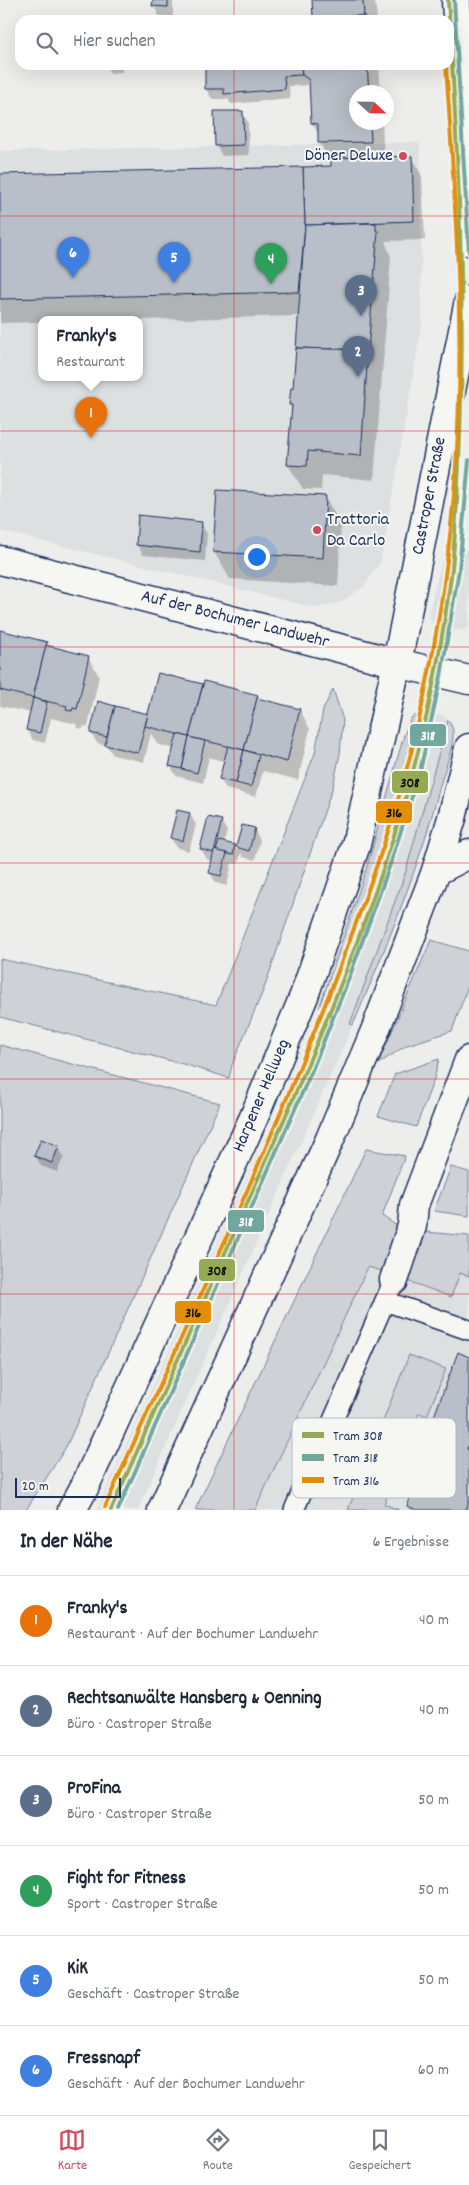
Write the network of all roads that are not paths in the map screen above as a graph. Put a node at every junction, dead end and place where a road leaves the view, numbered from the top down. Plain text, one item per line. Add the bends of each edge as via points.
1 (456, 0) edge
2 (469, 241) edge
3 (469, 300) edge
4 (0, 560) edge
5 (397, 663) junction
6 (469, 680) edge
7 (469, 748) edge
8 (469, 854) edge
9 (436, 871) junction
10 (464, 1072) edge
11 (390, 1290) junction
12 (469, 1330) edge
13 (334, 1418) edge
14 (299, 1498) edge
15 (72, 1510) edge
16 (162, 1510) edge
17 (294, 1510) edge

1 - 2 main road
3 - 5 main road, Castroper Straße
4 - 5 main road, Auf der Bochumer Landwehr
5 - 6 main road, Auf der Bochumer Landwehr
5 - 15 main road, Harpener Hellweg via 356,845 304,996 254,1117
7 - 9 main road
8 - 9 main road
9 - 16 main road via 330,1139
10 - 11 main road via 414,1205 412,1226
11 - 12 lane
11 - 13 lane
14 - 17 lane

